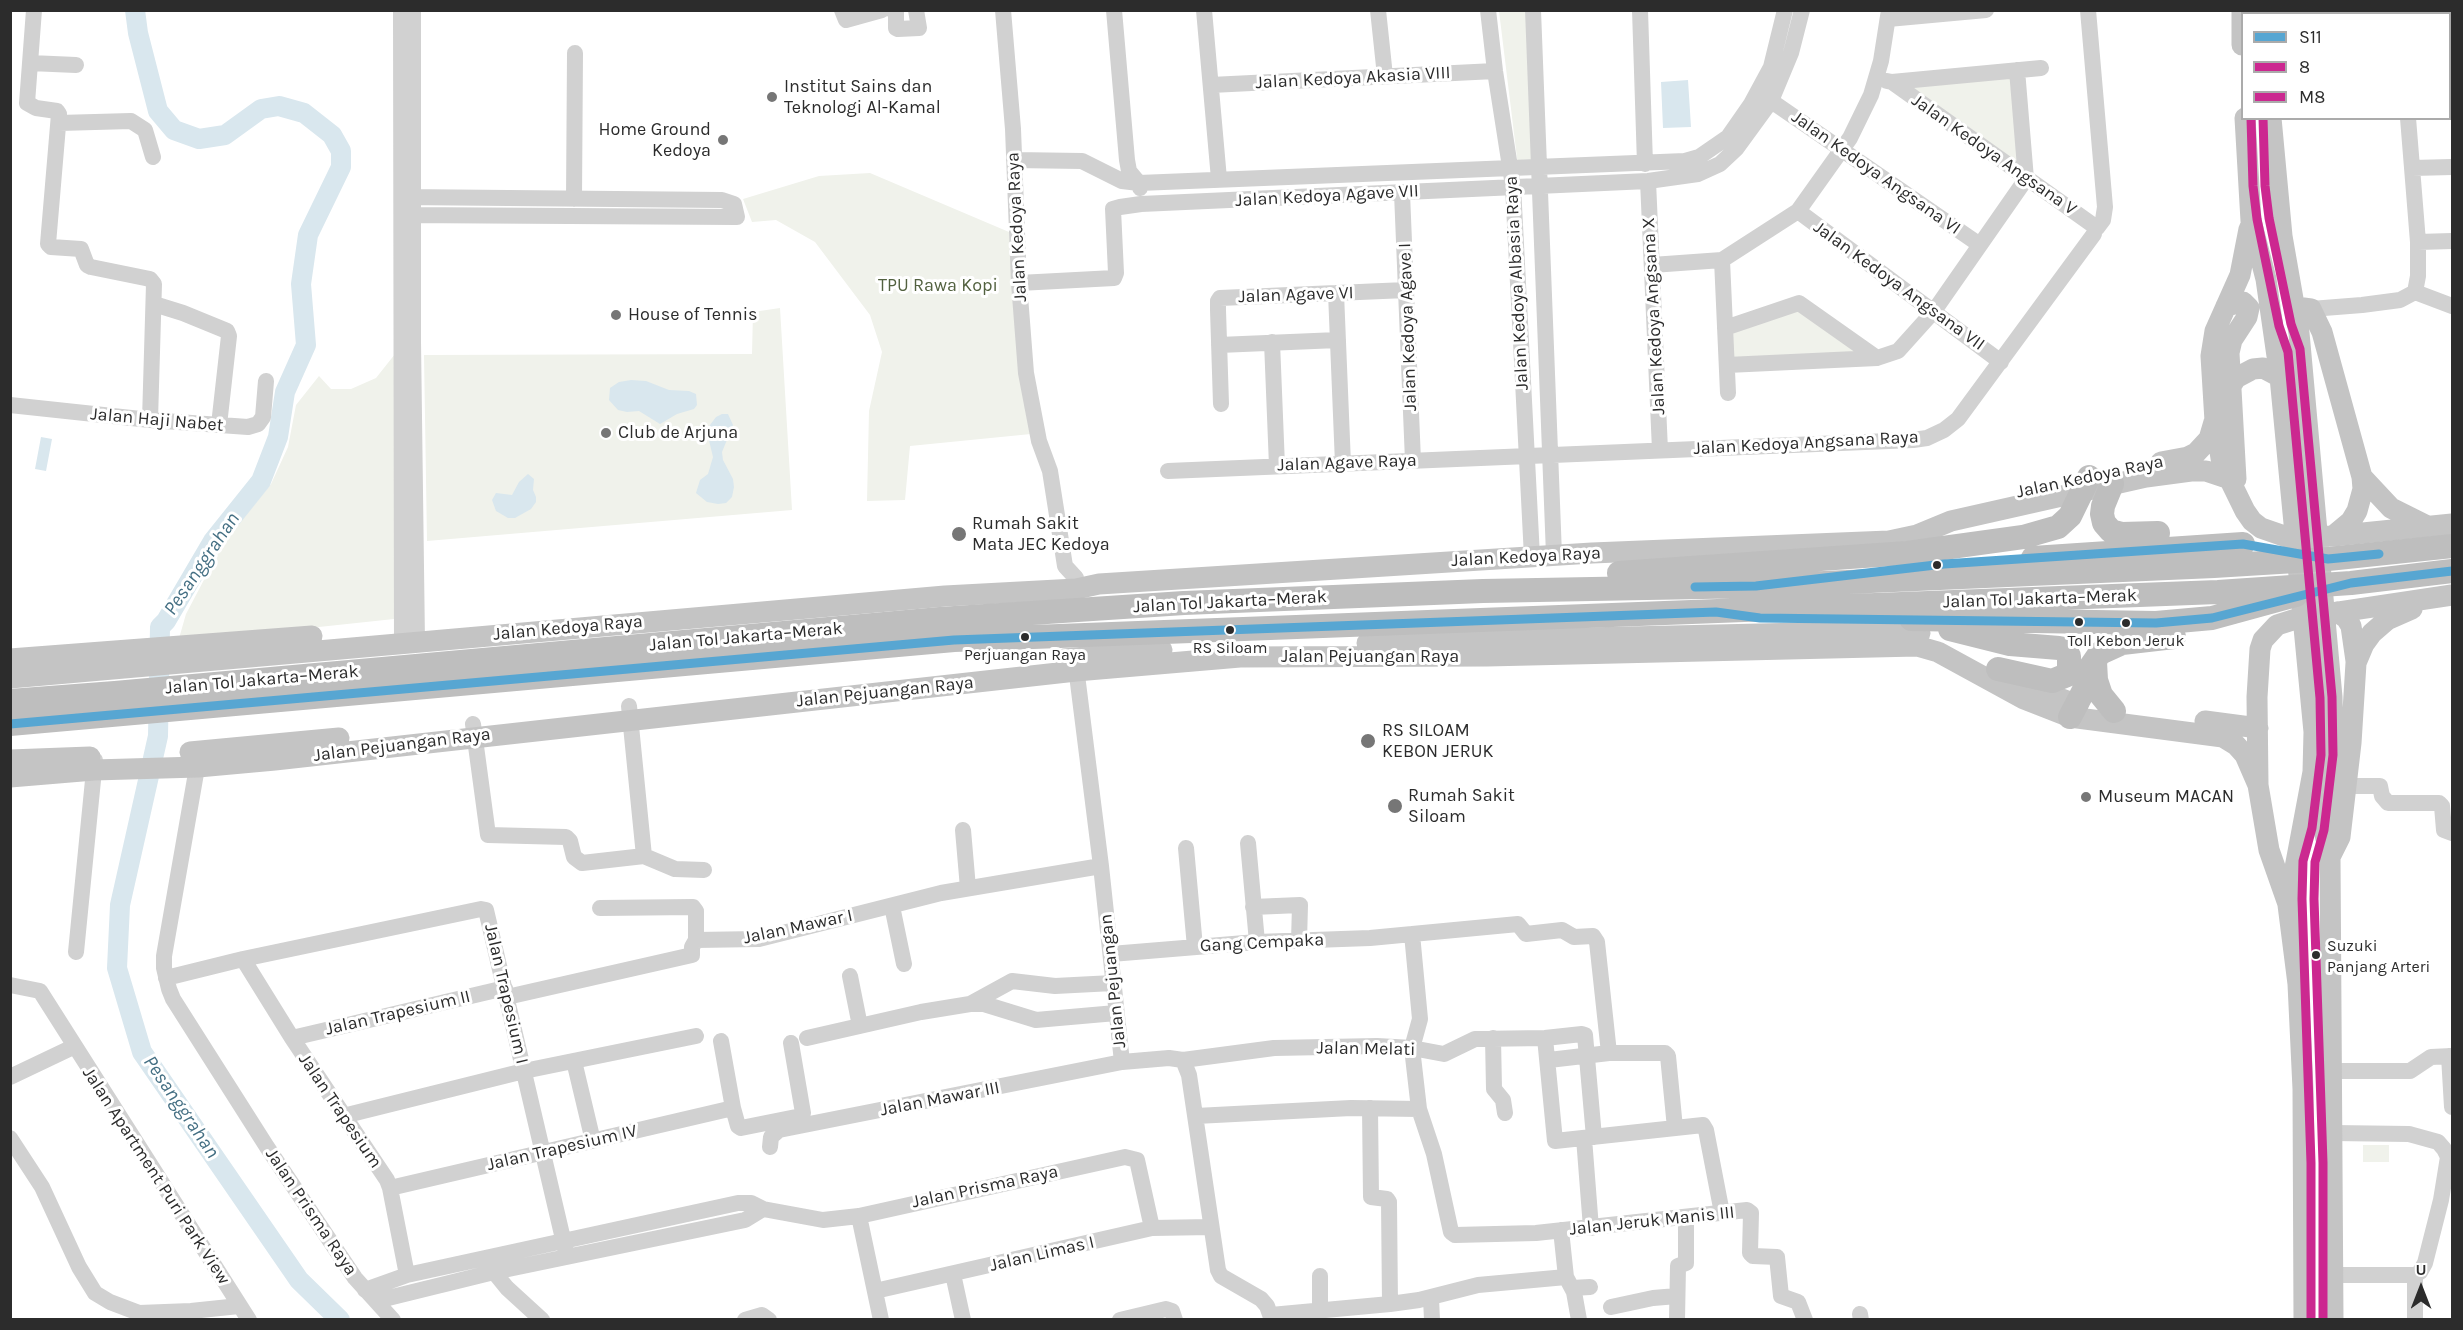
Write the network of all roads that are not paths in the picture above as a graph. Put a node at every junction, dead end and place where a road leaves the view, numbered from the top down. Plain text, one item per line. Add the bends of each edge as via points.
1 (34, 10) edge
2 (400, 10) edge
3 (413, 10) edge
4 (842, 10) edge
5 (882, 10) edge
6 (892, 10) edge
7 (916, 10) edge
8 (1003, 10) edge
9 (1114, 10) edge
10 (1204, 10) edge
11 (1378, 10) edge
12 (1488, 10) edge
13 (1533, 10) edge
14 (1640, 10) edge
15 (1785, 10) edge
16 (1802, 10) edge
17 (1986, 10) edge
18 (2088, 10) edge
19 (1889, 15) edge
20 (575, 53) dead end
21 (30, 63) junction
22 (76, 65) dead end
23 (2041, 68) dead end
24 (2017, 70) junction
25 (1495, 71) junction
26 (1385, 76) junction
27 (1885, 80) junction
28 (1210, 85) junction
29 (1763, 95) junction
30 (2245, 120) edge
31 (2271, 120) edge
32 (2408, 120) edge
33 (59, 123) junction
34 (1842, 151) junction
35 (153, 157) dead end
36 (1014, 160) junction
37 (1645, 164) junction
38 (1538, 166) junction
39 (2452, 167) edge
40 (1510, 168) junction
41 (2412, 168) junction
42 (1219, 179) junction
43 (2026, 179) junction
44 (1648, 181) junction
45 (1139, 183) junction
46 (1513, 186) junction
47 (1538, 186) junction
48 (1402, 193) junction
49 (408, 197) junction
50 (574, 199) junction
51 (1141, 204) junction
52 (1798, 212) junction
53 (408, 215) junction
54 (2251, 221) junction
55 (2095, 231) junction
56 (2452, 241) edge
57 (2418, 242) junction
58 (1980, 246) junction
59 (1722, 260) junction
60 (1652, 265) junction
61 (1019, 283) junction
62 (1406, 290) junction
63 (2415, 292) junction
64 (1336, 293) junction
65 (153, 304) junction
66 (2226, 306) junction
67 (2452, 306) edge
68 (2303, 308) junction
69 (1934, 312) junction
70 (1725, 328) junction
71 (1338, 340) junction
72 (1272, 342) junction
73 (1219, 345) junction
74 (1878, 358) junction
75 (2001, 362) junction
76 (1727, 365) junction
77 (2280, 377) junction
78 (266, 381) dead end
79 (2230, 386) junction
80 (1728, 393) dead end
81 (1221, 404) dead end
82 (10, 405) edge
83 (150, 420) junction
84 (2215, 421) junction
85 (219, 425) junction
86 (1039, 441) junction
87 (1660, 450) junction
88 (1549, 455) junction
89 (1527, 456) junction
90 (1413, 461) junction
91 (1343, 464) junction
92 (1277, 466) junction
93 (1168, 471) dead end
94 (2362, 477) junction
95 (2232, 485) junction
96 (2097, 488) junction
97 (2302, 490) junction
98 (2452, 524) edge
99 (2429, 526) junction
100 (2333, 536) junction
101 (2243, 544) junction
102 (2452, 546) edge
103 (1554, 555) junction
104 (1532, 556) junction
105 (2328, 560) junction
106 (2452, 571) edge
107 (1054, 577) junction
108 (1076, 578) junction
109 (2350, 583) junction
110 (1099, 584) junction
111 (1756, 586) junction
112 (1483, 591) junction
113 (2452, 595) edge
114 (2272, 604) junction
115 (1716, 612) junction
116 (2337, 612) junction
117 (1913, 619) junction
118 (409, 635) junction
119 (10, 659) edge
120 (123, 660) junction
121 (2095, 660) junction
122 (2356, 663) junction
123 (1075, 664) junction
124 (1998, 669) junction
125 (10, 678) edge
126 (199, 697) junction
127 (2257, 697) junction
128 (2322, 698) junction
129 (10, 701) edge
130 (114, 704) junction
131 (2074, 711) junction
132 (2114, 711) junction
133 (630, 713) junction
134 (2210, 722) junction
135 (10, 724) edge
136 (2258, 728) junction
137 (473, 730) junction
138 (10, 760) edge
139 (199, 760) junction
140 (95, 763) junction
141 (10, 777) edge
142 (2258, 785) junction
143 (2345, 786) junction
144 (2264, 822) junction
145 (2304, 824) junction
146 (963, 830) dead end
147 (2452, 833) edge
148 (1248, 843) dead end
149 (1186, 848) dead end
150 (644, 856) junction
151 (2330, 856) junction
152 (1101, 866) junction
153 (704, 870) dead end
154 (968, 888) junction
155 (2288, 905) junction
156 (892, 906) junction
157 (1253, 907) junction
158 (600, 908) dead end
159 (1412, 934) junction
160 (696, 940) junction
161 (1299, 941) junction
162 (1257, 942) junction
163 (1195, 947) junction
164 (75, 952) dead end
165 (1111, 954) junction
166 (243, 959) junction
167 (904, 964) dead end
168 (850, 976) dead end
169 (166, 978) junction
170 (1113, 982) junction
171 (10, 985) edge
172 (506, 992) junction
173 (970, 1004) junction
174 (1116, 1013) junction
175 (860, 1026) junction
176 (696, 1036) dead end
177 (291, 1038) junction
178 (1493, 1038) junction
179 (1545, 1038) junction
180 (721, 1041) dead end
181 (74, 1047) junction
182 (1412, 1048) junction
183 (1609, 1053) junction
184 (1585, 1056) junction
185 (2451, 1056) edge
186 (1183, 1060) junction
187 (1549, 1060) junction
188 (574, 1061) junction
189 (1122, 1062) junction
190 (524, 1071) junction
191 (2332, 1071) junction
192 (10, 1077) edge
193 (2452, 1107) edge
194 (734, 1108) junction
195 (1370, 1108) junction
196 (1419, 1109) junction
197 (1505, 1113) dead end
198 (343, 1116) junction
199 (1196, 1116) junction
200 (1676, 1128) junction
201 (2333, 1133) junction
202 (1589, 1137) junction
203 (10, 1138) edge
204 (593, 1141) junction
205 (770, 1147) dead end
206 (544, 1152) junction
207 (390, 1188) junction
208 (2447, 1201) edge
209 (1722, 1213) junction
210 (859, 1216) junction
211 (1686, 1218) junction
212 (1211, 1227) junction
213 (1152, 1228) junction
214 (1591, 1228) junction
215 (1561, 1230) junction
216 (565, 1249) junction
217 (494, 1272) junction
218 (953, 1274) junction
219 (407, 1275) junction
220 (2333, 1275) junction
221 (2415, 1275) junction
222 (1320, 1276) dead end
223 (1569, 1282) junction
224 (1590, 1287) dead end
225 (875, 1291) junction
226 (370, 1295) junction
227 (1677, 1296) junction
228 (1431, 1298) junction
229 (1390, 1304) junction
230 (239, 1305) junction
231 (1611, 1307) dead end
232 (1320, 1311) junction
233 (140, 1316) edge
234 (1272, 1317) edge
235 (249, 1320) edge
236 (393, 1320) edge
237 (542, 1320) edge
238 (745, 1320) edge
239 (769, 1320) edge
240 (881, 1320) edge
241 (963, 1320) edge
242 (1120, 1320) edge
243 (1175, 1320) edge
244 (1432, 1320) edge
245 (1579, 1320) edge
246 (1677, 1320) edge
247 (1804, 1320) edge
248 (2304, 1320) edge
249 (2333, 1320) edge
250 (2415, 1320) edge

1 - 21 street
2 - 49 street
3 - 49 street
4 - 5 street via 846,20
6 - 7 street via 896,11 898,29 919,28
8 - 36 street, Jalan Kedoya Raya
9 - 45 street via 1127,160 1129,171
10 - 28 street
11 - 26 street
12 - 25 street, Jalan Kedoya Albasia Raya
13 - 38 street, Jalan Kedoya Albasia Raya
14 - 37 street
15 - 29 street
16 - 29 street via 1791,53
17 - 19 street
18 - 55 street, Jalan Kedoya Angsana Raya via 2104,207 2103,220
19 - 27 street
20 - 50 street
21 - 22 street
21 - 33 street via 27,103 57,111
23 - 24 street
24 - 27 street
24 - 43 street
25 - 26 street, Jalan Kedoya Akasia VIII
25 - 40 street, Jalan Kedoya Albasia Raya
26 - 28 street, Jalan Kedoya Akasia VIII
27 - 34 street
27 - 43 street, Jalan Kedoya Angsana V
28 - 42 street
29 - 34 street, Jalan Kedoya Angsana VI
29 - 37 street via 1712,150 1685,161
29 - 44 street, Jalan Kedoya Agave VII via 1736,149 1720,164 1698,174
30 - 54 main road
31 - 68 main road via 2282,236
32 - 41 street
33 - 35 street via 131,121 145,130
33 - 65 street via 48,244 81,249 91,267 150,279 154,284
34 - 52 street
34 - 58 street, Jalan Kedoya Angsana VI
36 - 45 street via 1082,161 1122,181
36 - 61 street, Jalan Kedoya Raya
37 - 38 street
38 - 40 street
38 - 47 street, Jalan Kedoya Albasia Raya
39 - 41 street
40 - 42 street
40 - 46 street, Jalan Kedoya Albasia Raya
41 - 57 street
42 - 45 street
43 - 55 street, Jalan Kedoya Angsana V
43 - 58 street
44 - 47 street, Jalan Kedoya Agave VII
44 - 60 street, Jalan Kedoya Angsana X
45 - 51 street
46 - 47 street, Jalan Kedoya Agave VII
46 - 48 street, Jalan Kedoya Agave VII
46 - 89 street, Jalan Kedoya Albasia Raya
47 - 88 street, Jalan Kedoya Albasia Raya
48 - 51 street, Jalan Kedoya Agave VII
48 - 62 street, Jalan Kedoya Agave I
49 - 50 street
49 - 53 street
50 - 53 street via 722,200 734,204 737,217
51 - 61 street, Jalan Kedoya Agave VII via 1113,209 1114,278
52 - 59 street
52 - 69 street, Jalan Kedoya Angsana VII
53 - 118 street via 400,341
54 - 66 main road via 2245,261
54 - 77 main road via 2265,279
55 - 75 street, Jalan Kedoya Angsana Raya
56 - 57 street
57 - 63 street
58 - 69 street
59 - 60 street
59 - 70 street
60 - 87 street, Jalan Kedoya Angsana X
61 - 86 street, Jalan Kedoya Raya via 1026,372
62 - 64 street, Jalan Agave VI
62 - 90 street, Jalan Kedoya Agave I
63 - 67 street
63 - 68 street via 2400,300
64 - 71 street
64 - 73 street, Jalan Agave VI via 1220,298
65 - 83 street
65 - 85 street via 227,331
66 - 79 main road via 2243,302 2249,308 2230,346
66 - 84 main road via 2212,347
68 - 94 main road via 2322,332
68 - 97 main road
69 - 74 street via 1898,351
69 - 75 street, Jalan Kedoya Angsana VII
70 - 74 street via 1799,303
70 - 76 street
71 - 72 street
71 - 91 street
72 - 73 street
72 - 92 street
73 - 81 street, Jalan Agave VI
74 - 76 street
75 - 87 street, Jalan Kedoya Angsana Raya via 1958,419 1927,438
76 - 80 street
77 - 79 main road via 2263,368 2253,369
77 - 97 main road
78 - 85 street, Jalan Haji Nabet via 263,417 258,424
79 - 95 main road
82 - 83 street, Jalan Haji Nabet
83 - 85 street, Jalan Haji Nabet
84 - 95 main road via 2222,464
84 - 96 main road, Jalan Kedoya Raya via 2204,447 2188,457
86 - 107 street, Jalan Kedoya Raya via 1039,471 1057,564
86 - 108 street, Jalan Kedoya Raya via 1050,471 1065,566
87 - 88 street, Jalan Kedoya Angsana Raya
88 - 89 street, Jalan Kedoya Angsana Raya
88 - 103 street, Jalan Kedoya Albasia Raya
89 - 90 street, Jalan Agave Raya
89 - 104 street, Jalan Kedoya Albasia Raya
90 - 91 street, Jalan Agave Raya
91 - 92 street, Jalan Agave Raya
92 - 93 street, Jalan Agave Raya
94 - 99 main road via 2391,508
94 - 100 main road via 2357,511
95 - 96 main road, Jalan Kedoya Raya via 2206,471 2191,471
95 - 100 main road via 2252,521 2272,533 2287,537
96 - 101 highway via 2104,524 2111,531 2199,533
96 - 103 main road, Jalan Kedoya Raya via 1951,521 1889,541
96 - 112 highway via 2058,526 2002,541 1908,553 1555,577
97 - 128 main road
98 - 99 main road
99 - 100 main road
101 - 105 highway
101 - 111 highway via 1944,564
102 - 105 highway, Jalan Tol Jakarta–Merak
103 - 104 main road, Jalan Kedoya Raya
104 - 110 main road, Jalan Kedoya Raya
105 - 111 highway, Jalan Tol Jakarta–Merak
106 - 109 highway, Jalan Tol Jakarta–Merak
107 - 108 main road, Jalan Kedoya Raya
107 - 118 main road, Jalan Kedoya Raya via 945,583
108 - 110 main road, Jalan Kedoya Raya
109 - 114 highway
109 - 115 highway, Jalan Tol Jakarta–Merak
110 - 118 main road, Jalan Kedoya Raya via 1076,589
111 - 112 highway, Jalan Tol Jakarta–Merak
112 - 126 highway, Jalan Tol Jakarta–Merak via 1184,603 939,619
113 - 116 main road
113 - 122 main road via 2387,620 2364,644
114 - 117 highway via 2212,618 2156,623
114 - 121 highway via 2218,630 2122,643
115 - 117 highway via 1760,618
115 - 126 highway, Jalan Tol Jakarta–Merak via 954,640
116 - 122 main road via 2351,626
116 - 127 main road via 2287,621 2268,632 2260,649
117 - 124 highway via 2001,642 2064,649 2069,656 2067,675 2052,681
118 - 120 main road, Jalan Kedoya Raya
119 - 120 main road, Jalan Kedoya Raya
120 - 125 main road, Jalan Kedoya Raya
121 - 131 highway
121 - 132 highway via 2099,689
122 - 143 main road
123 - 124 main road, Jalan Pejuangan Raya via 1239,645 1892,631 1935,638
123 - 131 main road, Jalan Pejuangan Raya via 1240,657 1487,656 1917,646 1938,652 2024,699
123 - 133 main road, Jalan Pejuangan Raya
123 - 152 street, Jalan Pejuangan
124 - 131 main road, Jalan Pejuangan Raya
126 - 130 highway, Jalan Tol Jakarta–Merak
127 - 134 main road via 2240,710
127 - 136 main road
128 - 145 main road
128 - 151 main road via 2333,755 2324,830
129 - 130 highway, Jalan Tol Jakarta–Merak
130 - 135 highway, Jalan Tol Jakarta–Merak
131 - 132 main road, Jalan Pejuangan Raya
131 - 142 main road, Jalan Pejuangan Raya via 2223,737 2245,754
132 - 134 main road, Jalan Pejuangan Raya
133 - 137 main road, Jalan Pejuangan Raya
133 - 150 street
134 - 136 main road, Jalan Pejuangan Raya
136 - 142 main road
137 - 139 main road, Jalan Pejuangan Raya via 275,760
137 - 150 street via 488,835 566,837 574,857 582,863
138 - 140 main road, Jalan Pejuangan Raya
139 - 140 main road, Jalan Pejuangan Raya
139 - 169 street, Jalan Prisma Raya via 167,937
140 - 141 main road, Jalan Pejuangan Raya
140 - 164 street
142 - 144 main road
143 - 147 street via 2380,786 2388,802 2439,803 2444,830
143 - 151 main road via 2340,837
144 - 145 main road via 2275,836 2284,837 2300,831
144 - 155 main road
145 - 155 main road
146 - 154 street
148 - 157 street
149 - 163 street
150 - 153 street via 675,869
151 - 191 main road
152 - 154 street, Jalan Mawar I
152 - 165 street, Jalan Pejuangan
154 - 156 street, Jalan Mawar I
155 - 248 main road via 2297,974 2303,1089
156 - 160 street, Jalan Mawar I via 759,939
156 - 167 street
157 - 161 street via 1300,904
157 - 162 street
158 - 160 street via 693,907
159 - 161 street, Gang Cempaka
159 - 182 street via 1420,1019
159 - 183 street, Gang Cempaka via 1518,924 1526,934 1562,930 1569,936 1595,938
160 - 172 street via 692,955
161 - 162 street, Gang Cempaka
162 - 163 street, Gang Cempaka
163 - 165 street, Gang Cempaka
165 - 170 street, Jalan Pejuangan
166 - 169 street, Jalan Trapesium I
166 - 172 street, Jalan Trapesium I via 481,909 488,913
166 - 177 street, Jalan Trapesium
168 - 175 street
169 - 226 street, Jalan Prisma Raya via 173,999 267,1147
170 - 173 street via 1054,986 1012,981
170 - 174 street, Jalan Pejuangan
171 - 181 street, Jalan Apartment Puri Park View via 40,991
172 - 177 street, Jalan Trapesium II
172 - 190 street, Jalan Trapesium I
173 - 174 street via 984,1004 1036,1020
173 - 175 street
174 - 189 street, Jalan Pejuangan
175 - 194 street via 799,1040 804,1110 801,1116 741,1128
176 - 188 street
177 - 198 street, Jalan Trapesium
178 - 179 street, Jalan Melati
178 - 182 street, Jalan Melati via 1475,1039 1444,1054
178 - 197 street via 1494,1089 1503,1100
179 - 184 street, Jalan Melati via 1585,1035
179 - 187 street
180 - 194 street
181 - 192 street, Jalan Apartment Puri Park View
181 - 230 street, Jalan Apartment Puri Park View
182 - 186 street, Jalan Melati via 1274,1048
182 - 196 street
183 - 184 street
183 - 200 street via 1657,1052 1668,1056
184 - 187 street
184 - 202 street
185 - 191 street via 2431,1057 2410,1071
185 - 193 street
186 - 189 street, Jalan Pejuangan
186 - 199 street
187 - 202 street via 1553,1137 1558,1141
188 - 190 street
188 - 204 street
189 - 205 street, Jalan Mawar III via 779,1130 771,1137
190 - 198 street
190 - 206 street, Jalan Trapesium I
191 - 201 main road
194 - 204 street, Jalan Trapesium IV
195 - 196 street
195 - 199 street
195 - 229 street via 1371,1197 1387,1198 1389,1202
196 - 215 street via 1434,1154 1451,1232 1484,1235
198 - 207 street, Jalan Trapesium
199 - 212 street
200 - 202 street
200 - 209 street via 1705,1127
201 - 208 street via 2403,1133 2438,1142 2448,1157
201 - 220 main road
202 - 214 street
203 - 233 street, Jalan Apartment Puri Park View via 42,1187 95,1293
204 - 206 street, Jalan Trapesium IV
206 - 207 street, Jalan Trapesium IV
206 - 216 street, Jalan Trapesium I
207 - 219 street, Jalan Trapesium
208 - 221 street via 2425,1263
209 - 211 street, Jalan Jeruk Manis III
209 - 247 street, Jalan Jeruk Manis III via 1750,1211 1750,1253 1777,1257 1781,1296 1798,1302
210 - 213 street, Jalan Prisma Raya via 1132,1157 1137,1160
210 - 216 street, Jalan Prisma Raya via 823,1220 738,1203
210 - 225 street
211 - 214 street, Jalan Jeruk Manis III
211 - 227 street via 1686,1263 1678,1266
212 - 213 street, Jalan Limas I
212 - 234 street via 1221,1276 1261,1299
213 - 218 street, Jalan Limas I
214 - 215 street, Jalan Jeruk Manis III
215 - 223 street, Jalan Jeruk Manis III
216 - 217 street, Jalan Prisma Raya
216 - 219 street, Jalan Prisma Raya
217 - 226 street, Jalan Prisma Raya
217 - 237 street
218 - 225 street, Jalan Limas I
218 - 241 street
219 - 226 street, Jalan Prisma Raya
220 - 221 street
220 - 249 main road
221 - 250 street
222 - 232 street
223 - 224 street
223 - 228 street via 1478,1286
223 - 245 street, Jalan Jeruk Manis III
225 - 240 street
226 - 236 street
227 - 231 street
227 - 246 street
228 - 229 street
228 - 244 street
229 - 232 street
230 - 233 street, Jalan Apartment Puri Park View
230 - 235 street, Jalan Apartment Puri Park View
232 - 234 street
238 - 239 street via 762,1315
242 - 243 street via 1166,1309 1172,1311

